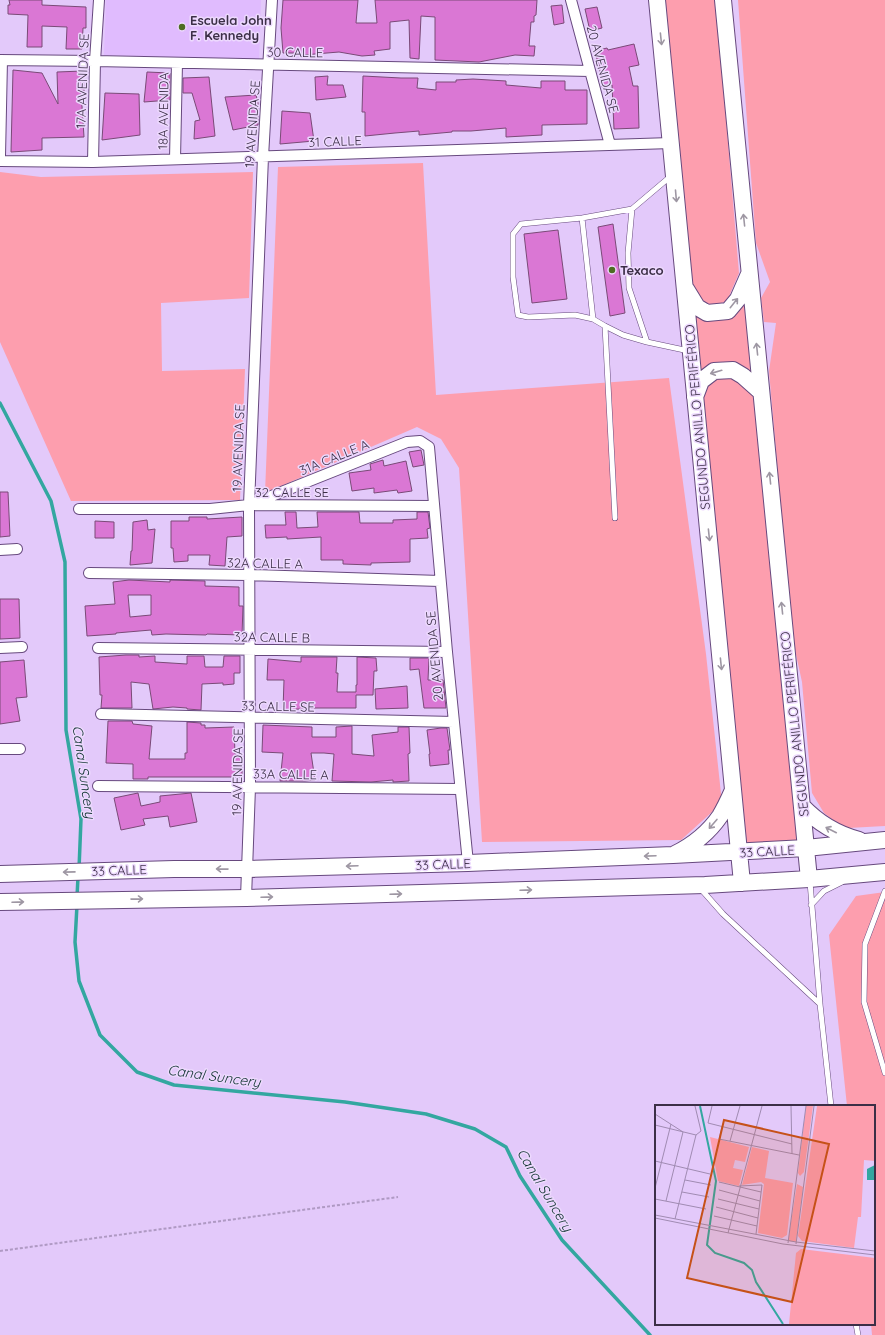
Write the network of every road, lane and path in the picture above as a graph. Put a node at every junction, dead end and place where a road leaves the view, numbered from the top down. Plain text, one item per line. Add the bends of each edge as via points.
1 (99, 0) edge
2 (272, 0) edge
3 (571, 0) edge
4 (657, 0) edge
5 (723, 0) edge
6 (1, 60) edge
7 (95, 61) junction
8 (177, 63) junction
9 (269, 65) junction
10 (590, 71) junction
11 (671, 143) junction
12 (610, 145) junction
13 (0, 156) edge
14 (263, 156) junction
15 (175, 159) junction
16 (0, 161) edge
17 (93, 162) junction
18 (674, 174) junction
19 (632, 209) junction
20 (582, 218) junction
21 (750, 273) junction
22 (685, 286) junction
23 (593, 319) junction
24 (605, 326) junction
25 (647, 342) junction
26 (691, 351) junction
27 (761, 392) junction
28 (695, 398) junction
29 (429, 447) joint
30 (249, 505) junction
31 (434, 506) junction
32 (79, 509) dead end
33 (615, 518) dead end
34 (17, 549) dead end
35 (0, 550) edge
36 (89, 573) dead end
37 (250, 575) junction
38 (440, 581) junction
39 (22, 647) dead end
40 (0, 648) edge
41 (98, 648) dead end
42 (250, 649) junction
43 (447, 652) junction
44 (101, 714) dead end
45 (250, 718) junction
46 (454, 722) junction
47 (20, 749) dead end
48 (0, 750) edge
49 (98, 786) dead end
50 (250, 787) junction
51 (460, 789) junction
52 (733, 790) junction
53 (802, 806) junction
54 (885, 840) edge
55 (867, 842) junction
56 (806, 848) junction
57 (739, 852) junction
58 (674, 855) junction
59 (468, 863) junction
60 (247, 869) junction
61 (885, 872) edge
62 (0, 874) edge
63 (860, 874) junction
64 (809, 879) junction
65 (742, 883) junction
66 (698, 885) junction
67 (885, 891) edge
68 (246, 898) junction
69 (0, 902) edge
70 (811, 905) junction
71 (820, 1004) junction
72 (885, 1073) edge
73 (832, 1105) edge
74 (398, 1197) dead end
75 (0, 1251) edge
76 (856, 1325) edge
77 (858, 1335) edge

1 - 7 street, 17A AVENIDA SE
2 - 9 street, 19 AVENIDA SE
3 - 10 street, 20 AVENIDA SE
4 -> 11 main road, SEGUNDO ANILLO PERIFÉRICO
21 -> 5 main road, SEGUNDO ANILLO PERIFÉRICO
6 - 7 street, 30 CALLE
6 - 13 street
7 - 8 street, 30 CALLE
7 - 17 street, 17A AVENIDA SE
8 - 9 street, 30 CALLE
8 - 15 street, 18A AVENIDA
9 - 10 street, 30 CALLE
9 - 14 street, 19 AVENIDA SE
10 - 12 street, 20 AVENIDA SE
11 - 12 street, 31 CALLE
11 - 18 main road, SEGUNDO ANILLO PERIFÉRICO
12 - 14 street, 31 CALLE
14 - 15 street, 31 CALLE
14 - 30 street, 19 AVENIDA SE
15 - 17 street, 31 CALLE
16 - 17 street, 31 CALLE
18 - 19 lane
18 -> 22 main road, SEGUNDO ANILLO PERIFÉRICO
19 - 20 lane
19 - 25 lane via 628,253 629,288
20 - 23 lane
20 - 23 lane via 521,224 513,234 513,277 518,315 575,315
22 -> 21 main road via 697,307 707,313 728,311 738,299
27 -> 21 main road, SEGUNDO ANILLO PERIFÉRICO
22 - 26 main road, SEGUNDO ANILLO PERIFÉRICO
23 - 24 lane
24 - 25 lane via 623,335
24 - 33 lane
25 - 26 lane
26 - 28 main road, SEGUNDO ANILLO PERIFÉRICO
27 -> 28 main road via 733,370 714,371 701,381
53 -> 27 main road, SEGUNDO ANILLO PERIFÉRICO
28 -> 52 main road, SEGUNDO ANILLO PERIFÉRICO
29 - 30 street, 31A CALLE A via 420,441 407,442
29 - 31 street, 20 AVENIDA SE
30 - 31 street, 32 CALLE SE
30 - 32 street, 32 CALLE SE via 210,509
30 - 37 street, 19 AVENIDA SE
31 - 38 street, 20 AVENIDA SE
34 - 35 street
36 - 37 street, 32A CALLE A
37 - 38 street, 32A CALLE A
37 - 42 street, 19 AVENIDA SE
38 - 43 street, 20 AVENIDA SE
39 - 40 street
41 - 42 street, 32A CALLE B
42 - 43 street, 32A CALLE B
42 - 45 street, 19 AVENIDA SE
43 - 46 street, 20 AVENIDA SE
44 - 45 street, 33 CALLE SE
45 - 46 street, 33 CALLE SE
45 - 50 street, 19 AVENIDA SE
46 - 51 street, 20 AVENIDA SE
47 - 48 street
49 - 50 street, 33A CALLE A
50 - 51 street, 33A CALLE A
50 - 60 street, 19 AVENIDA SE
51 - 59 street, 20 AVENIDA SE
52 - 57 main road, SEGUNDO ANILLO PERIFÉRICO
52 -> 58 main road via 720,816 702,837
55 -> 53 main road via 845,837 824,826
53 - 56 main road, SEGUNDO ANILLO PERIFÉRICO
54 - 55 main road, 33 CALLE
55 - 56 main road, 33 CALLE
56 - 57 main road, 33 CALLE
56 - 64 main road, SEGUNDO ANILLO PERIFÉRICO
57 - 58 main road, 33 CALLE
57 - 65 main road, SEGUNDO ANILLO PERIFÉRICO
58 -> 59 main road, 33 CALLE
59 -> 60 main road, 33 CALLE
60 -> 62 main road, 33 CALLE
60 - 68 street, 19 AVENIDA SE
61 - 63 main road
63 - 64 main road
63 - 70 lane via 824,890
64 - 65 main road
64 - 70 lane
65 - 66 main road
68 -> 66 main road
66 - 71 lane via 723,914
67 - 72 lane via 865,944 864,1002
69 -> 68 main road
70 - 71 lane
71 - 73 lane
74 - 75 path
76 - 77 lane

